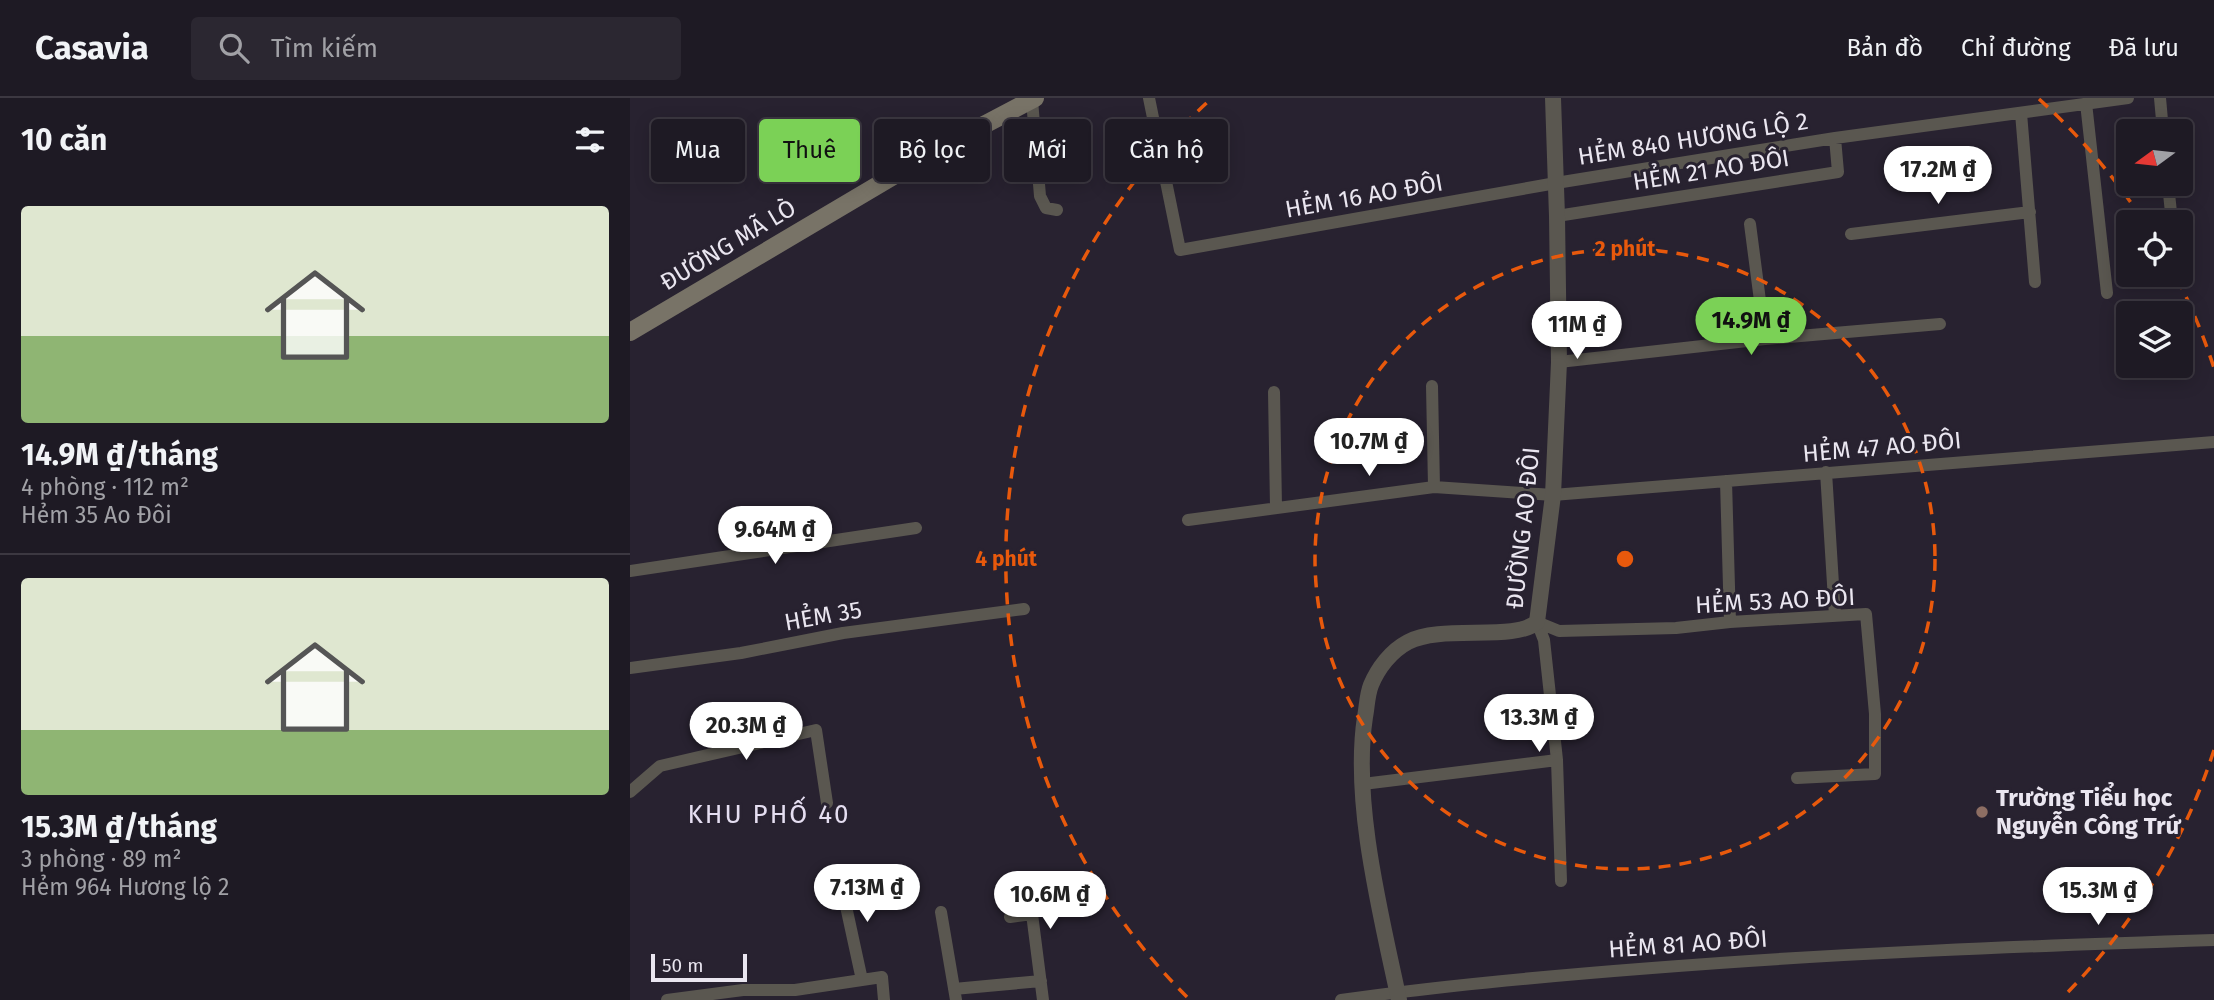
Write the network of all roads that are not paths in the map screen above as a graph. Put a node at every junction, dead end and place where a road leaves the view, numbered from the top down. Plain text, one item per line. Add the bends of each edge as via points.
1 (1149, 98) edge
2 (2128, 98) edge
3 (2160, 98) edge
4 (1033, 99) edge
5 (1556, 99) edge
6 (2086, 103) junction
7 (2021, 113) junction
8 (2162, 119) edge
9 (1835, 138) junction
10 (1556, 183) junction
11 (1057, 210) dead end
12 (2030, 212) junction
13 (1557, 216) junction
14 (1749, 224) dead end
15 (1851, 234) dead end
16 (2035, 282) dead end
17 (2107, 293) dead end
18 (1940, 324) dead end
19 (630, 332) edge
20 (1765, 339) junction
21 (1559, 362) junction
22 (1432, 386) dead end
23 (1274, 392) dead end
24 (2214, 442) edge
25 (1826, 472) junction
26 (1726, 481) junction
27 (1434, 486) junction
28 (1553, 495) junction
29 (1276, 507) junction
30 (1188, 520) dead end
31 (916, 528) dead end
32 (630, 571) edge
33 (1024, 609) dead end
34 (1835, 616) junction
35 (1537, 622) junction
36 (1730, 622) junction
37 (630, 668) edge
38 (1557, 760) junction
39 (1797, 778) dead end
40 (1363, 784) junction
41 (630, 792) edge
42 (827, 803) dead end
43 (839, 874) dead end
44 (1561, 881) dead end
45 (941, 912) dead end
46 (1010, 917) dead end
47 (2214, 940) edge
48 (862, 980) junction
49 (1041, 981) junction
50 (955, 995) edge
51 (1398, 996) edge
52 (667, 1000) edge
53 (884, 1000) edge
54 (1043, 1000) edge
55 (1341, 1000) edge

1 - 10 street, HẺM 16 AO ĐÔI via 1180,250
2 - 6 street, HẺM 840 HƯƠNG LỘ 2
3 - 8 street
4 - 11 street via 1040,196 1046,208
4 - 19 main road, ĐƯỜNG MÃ LÒ via 944,146
5 - 10 street, ĐƯỜNG AO ĐÔI
6 - 7 street, HẺM 840 HƯƠNG LỘ 2
6 - 17 street
7 - 9 street, HẺM 840 HƯƠNG LỘ 2
7 - 12 street
9 - 10 street, HẺM 840 HƯƠNG LỘ 2
9 - 13 street, HẺM 21 AO ĐÔI via 1838,172
10 - 13 street, ĐƯỜNG AO ĐÔI
12 - 15 street
12 - 16 street
13 - 21 street, ĐƯỜNG AO ĐÔI
14 - 20 street
18 - 20 street
20 - 21 street
21 - 28 street, ĐƯỜNG AO ĐÔI
22 - 27 street
23 - 29 street
24 - 25 street, HẺM 47 AO ĐÔI
25 - 26 street, HẺM 47 AO ĐÔI
25 - 34 street
26 - 28 street, HẺM 47 AO ĐÔI
26 - 36 street
27 - 28 street, HẺM 47 AO ĐÔI
27 - 29 street, HẺM 47 AO ĐÔI
28 - 35 street, ĐƯỜNG AO ĐÔI
29 - 30 street, HẺM 47 AO ĐÔI
31 - 32 street
33 - 37 street, HẺM 35
34 - 36 street, HẺM 53 AO ĐÔI
34 - 39 street, HẺM 53 AO ĐÔI via 1866,614 1875,774
35 - 36 street, HẺM 53 AO ĐÔI via 1559,631
35 - 38 street via 1544,640
35 - 40 street, ĐƯỜNG AO ĐÔI via 1530,629 1442,633 1409,641 1384,662 1370,687 1363,732
38 - 40 street
38 - 44 street
40 - 51 street, ĐƯỜNG AO ĐÔI via 1377,892
41 - 42 street via 660,766 816,730
43 - 48 street
45 - 50 street
46 - 49 street via 1032,914
47 - 51 street, HẺM 81 AO ĐÔI via 1983,947 1573,973
48 - 52 street
48 - 53 street via 882,976
49 - 50 street
49 - 54 street
51 - 55 street, HẺM 81 AO ĐÔI

